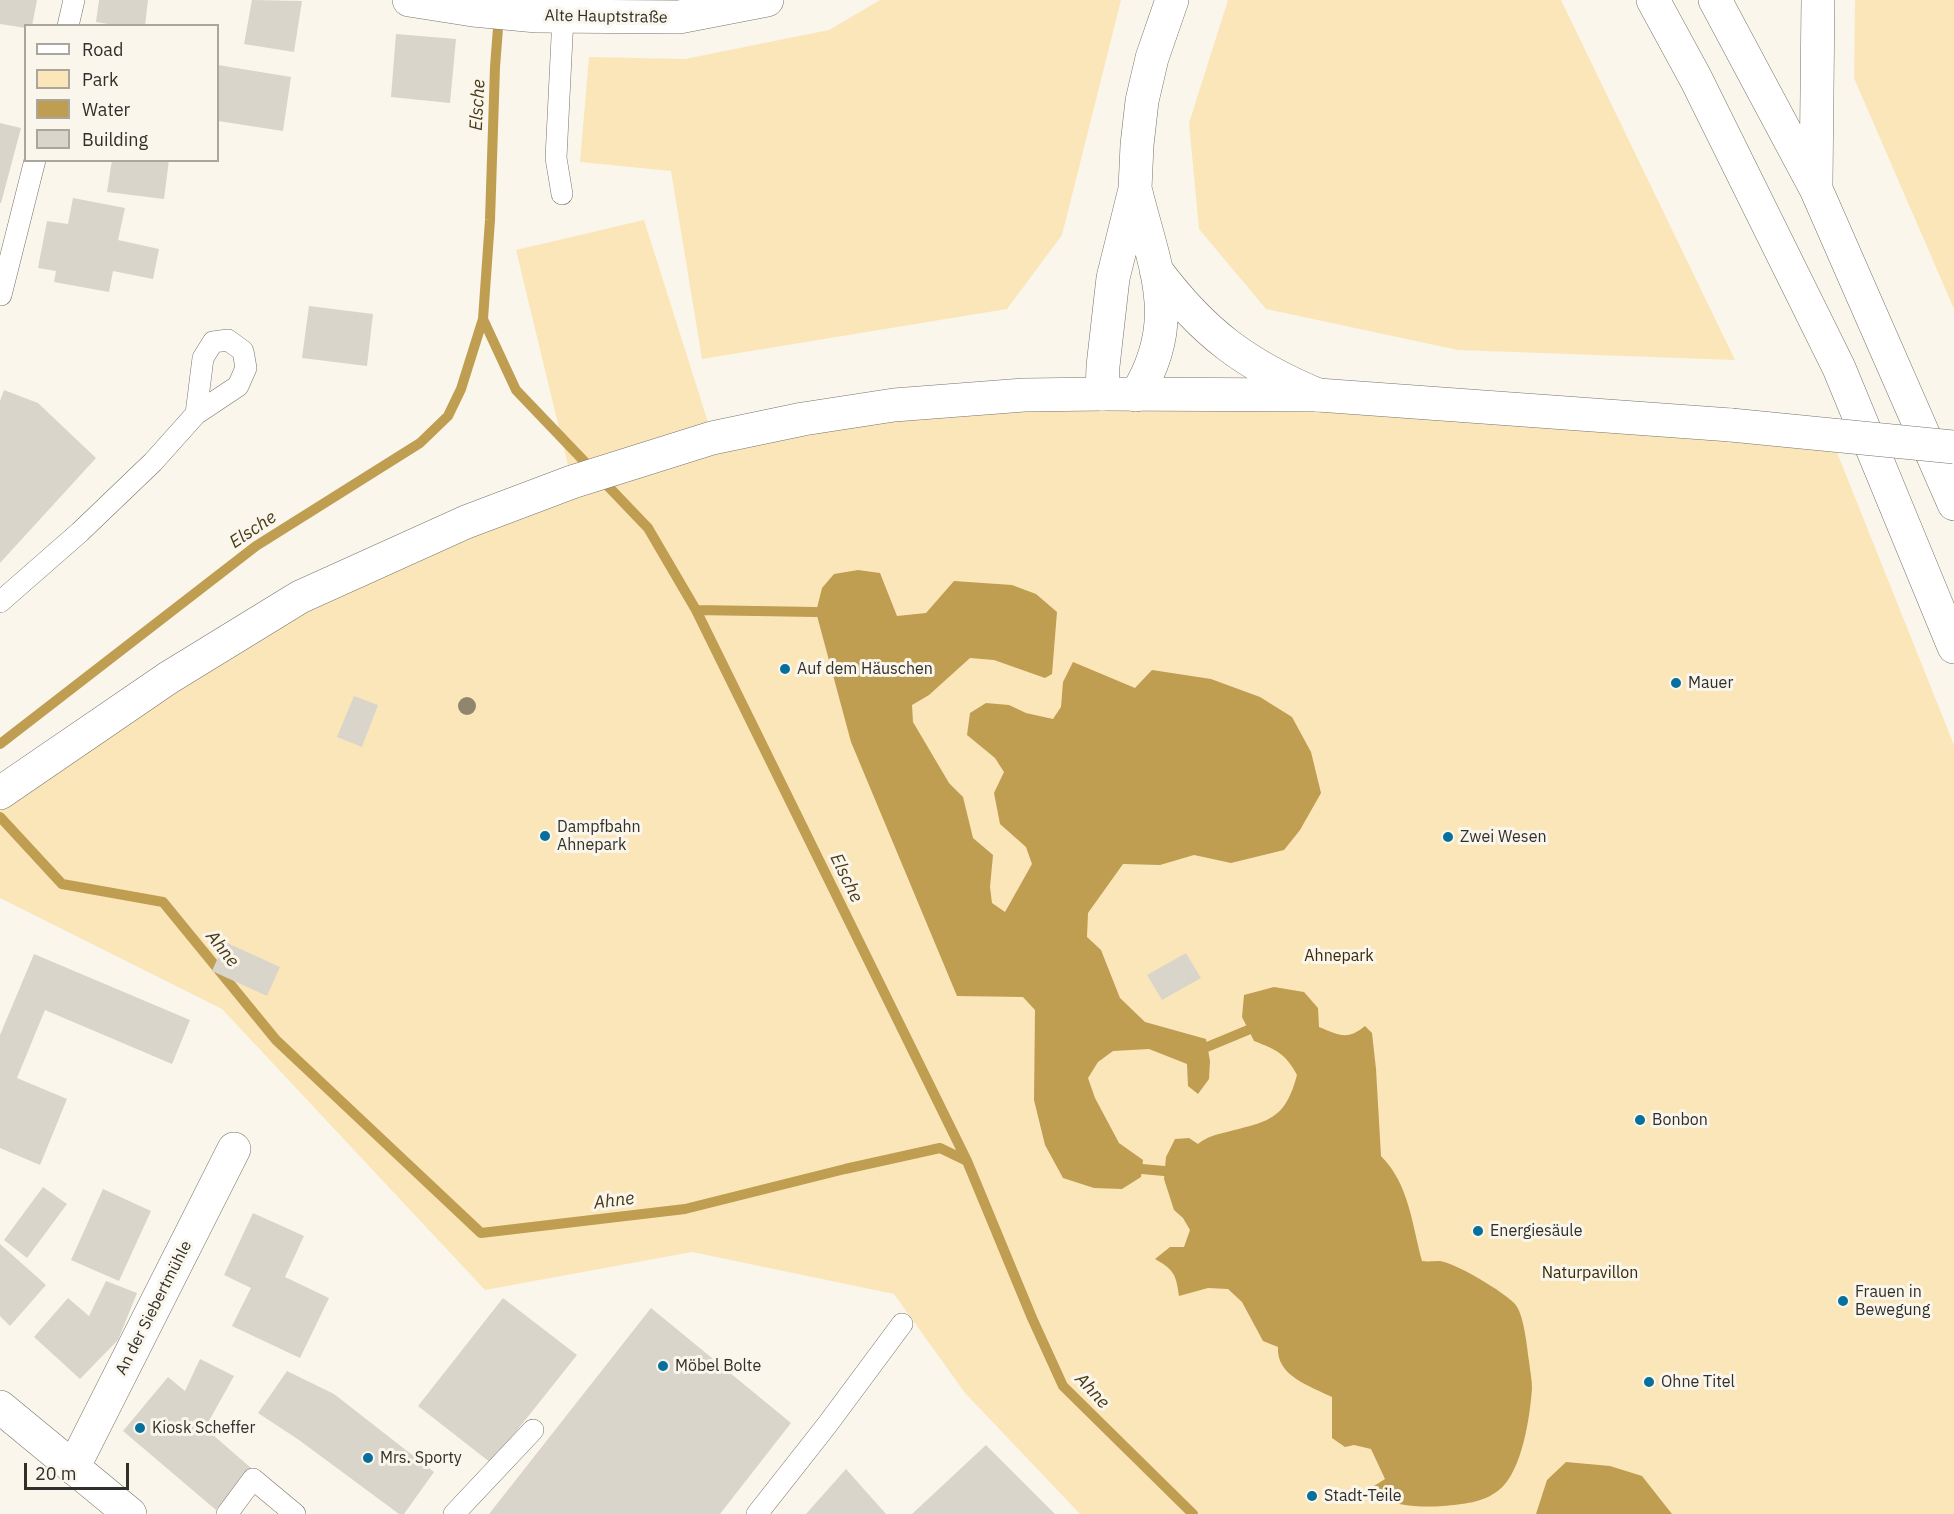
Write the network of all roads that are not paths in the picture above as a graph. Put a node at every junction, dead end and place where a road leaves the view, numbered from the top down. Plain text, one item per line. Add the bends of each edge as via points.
1 (74, 0) edge
2 (409, 0) edge
3 (767, 0) edge
4 (1172, 0) edge
5 (1653, 0) edge
6 (1715, 0) edge
7 (1818, 0) edge
8 (474, 5) edge
9 (562, 17) junction
10 (68, 24) edge
11 (34, 162) edge
12 (1135, 189) junction
13 (1816, 189) junction
14 (562, 194) dead end
15 (1155, 268) junction
16 (1, 295) edge
17 (1102, 394) junction
18 (1136, 394) junction
19 (1318, 395) junction
20 (196, 414) dead end
21 (1954, 447) edge
22 (1951, 497) edge
23 (0, 602) edge
24 (1954, 647) edge
25 (0, 793) edge
26 (234, 1149) dead end
27 (902, 1324) dead end
28 (0, 1407) edge
29 (533, 1430) dead end
30 (73, 1468) junction
31 (130, 1514) edge
32 (227, 1514) edge
33 (295, 1514) edge
34 (454, 1514) edge
35 (758, 1514) edge

1 - 10 lane
2 - 8 main road, Alte Hauptstraße
3 - 9 main road, Alte Hauptstraße via 679,17
4 - 12 main road via 1152,58 1143,101
5 - 24 main road via 1839,368
6 - 13 main road
7 - 13 main road
8 - 9 main road, Alte Hauptstraße
9 - 14 lane via 556,158
11 - 16 lane
12 - 15 main road
12 - 17 main road via 1113,278
13 - 22 main road
15 - 18 main road via 1162,317 1159,342
15 - 19 main road via 1221,341 1275,376
17 - 18 main road
17 - 25 main road via 959,399 803,419 712,438 572,482 466,522 300,597 168,678
18 - 19 main road
19 - 21 main road, bridge via 1731,425
20 - 23 lane via 153,462
26 - 30 main road, An der Siebertmühle
27 - 35 lane
28 - 30 main road
29 - 34 lane
30 - 31 main road
32 - 33 lane via 253,1479

